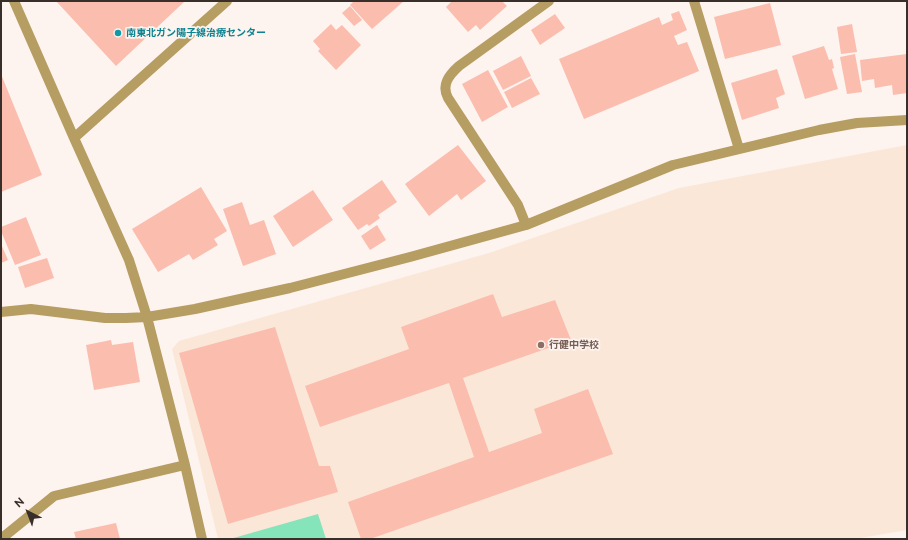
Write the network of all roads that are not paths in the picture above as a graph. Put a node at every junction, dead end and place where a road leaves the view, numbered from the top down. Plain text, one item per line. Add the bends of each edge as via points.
1 (14, 1) edge
2 (227, 1) edge
3 (549, 1) edge
4 (694, 1) edge
5 (907, 120) edge
6 (74, 138) junction
7 (739, 149) junction
8 (526, 225) junction
9 (1, 312) edge
10 (147, 317) junction
11 (185, 465) junction
12 (1, 539) edge
13 (202, 539) edge

1 - 6 street
2 - 6 street
3 - 8 street via 460,66 445,84 448,98 518,205
4 - 7 street
5 - 7 street via 857,123
6 - 10 street via 129,260
7 - 8 street via 673,165
8 - 10 street via 290,288 195,310
9 - 10 street via 31,309 105,318
10 - 11 street
11 - 12 street via 54,496
11 - 13 street

